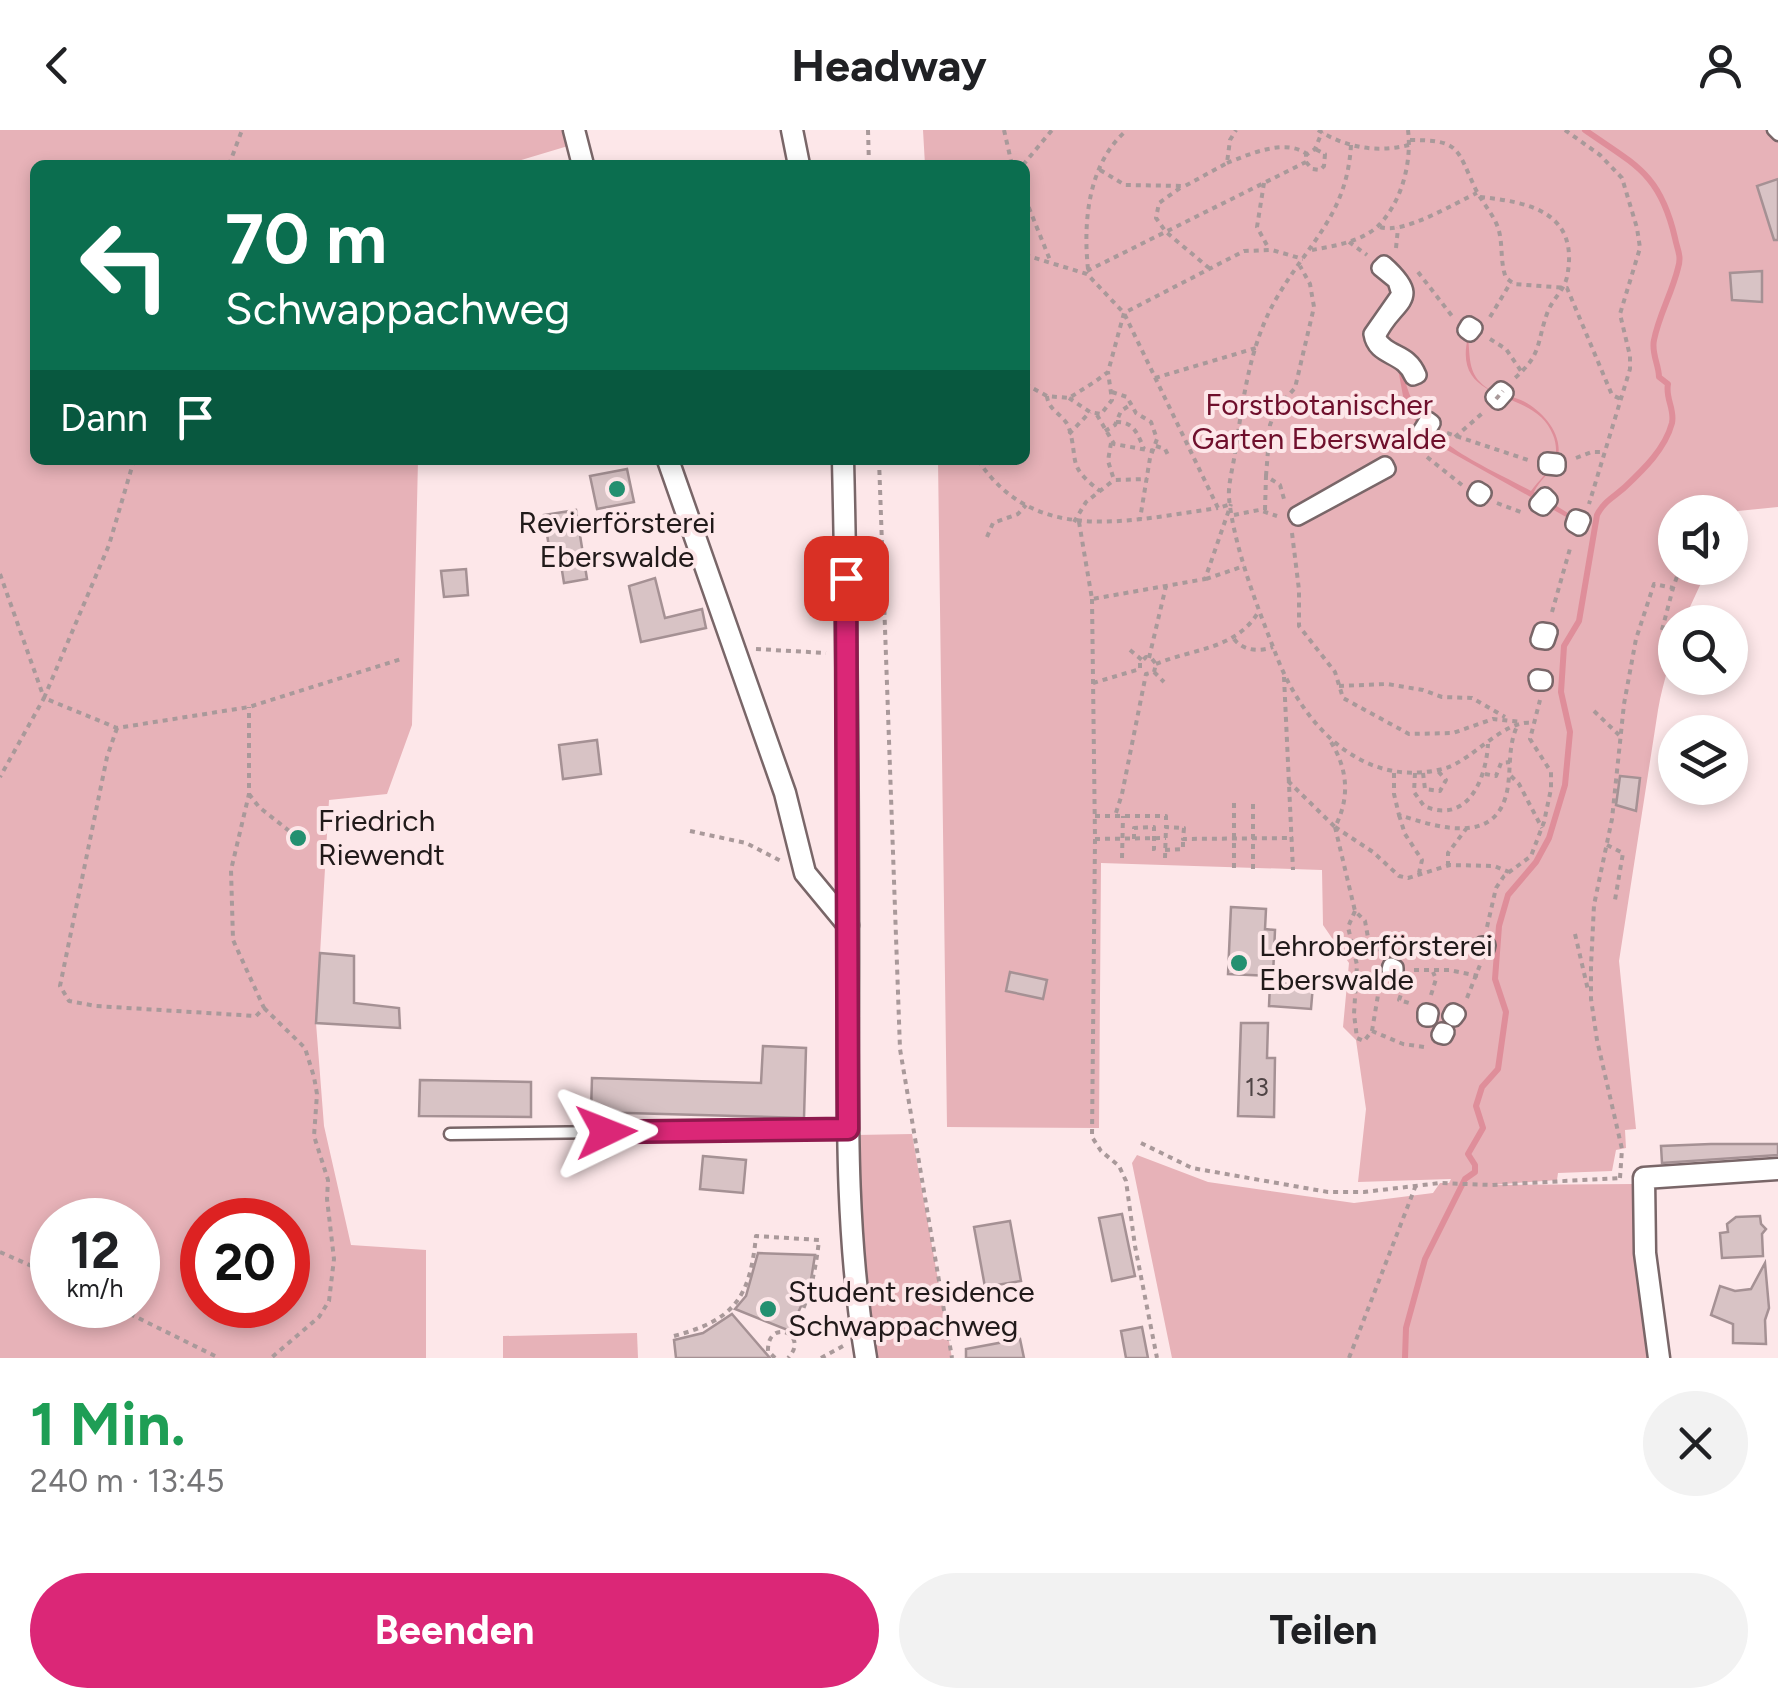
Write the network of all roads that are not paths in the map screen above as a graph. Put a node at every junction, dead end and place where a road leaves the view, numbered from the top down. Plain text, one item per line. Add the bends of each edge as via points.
1 (574, 130) edge
2 (792, 130) edge
3 (582, 160) edge
4 (798, 160) edge
5 (1390, 259) joint
6 (670, 465) edge
7 (842, 465) edge
8 (1287, 517) joint
9 (848, 925) junction
10 (848, 1129) junction
11 (450, 1134) dead end
12 (1778, 1169) edge
13 (863, 1357) edge
14 (1659, 1358) edge

1 - 3 street
2 - 4 street
5 - 5 street via 1406,292 1377,338 1412,361 1418,375 1413,377 1407,363 1373,342 1400,294 1380,268
6 - 9 street via 785,792 805,873
7 - 9 street
8 - 8 street via 1385,465 1388,469
9 - 10 street
10 - 11 lane
10 - 13 street
12 - 14 street via 1644,1178 1645,1253

